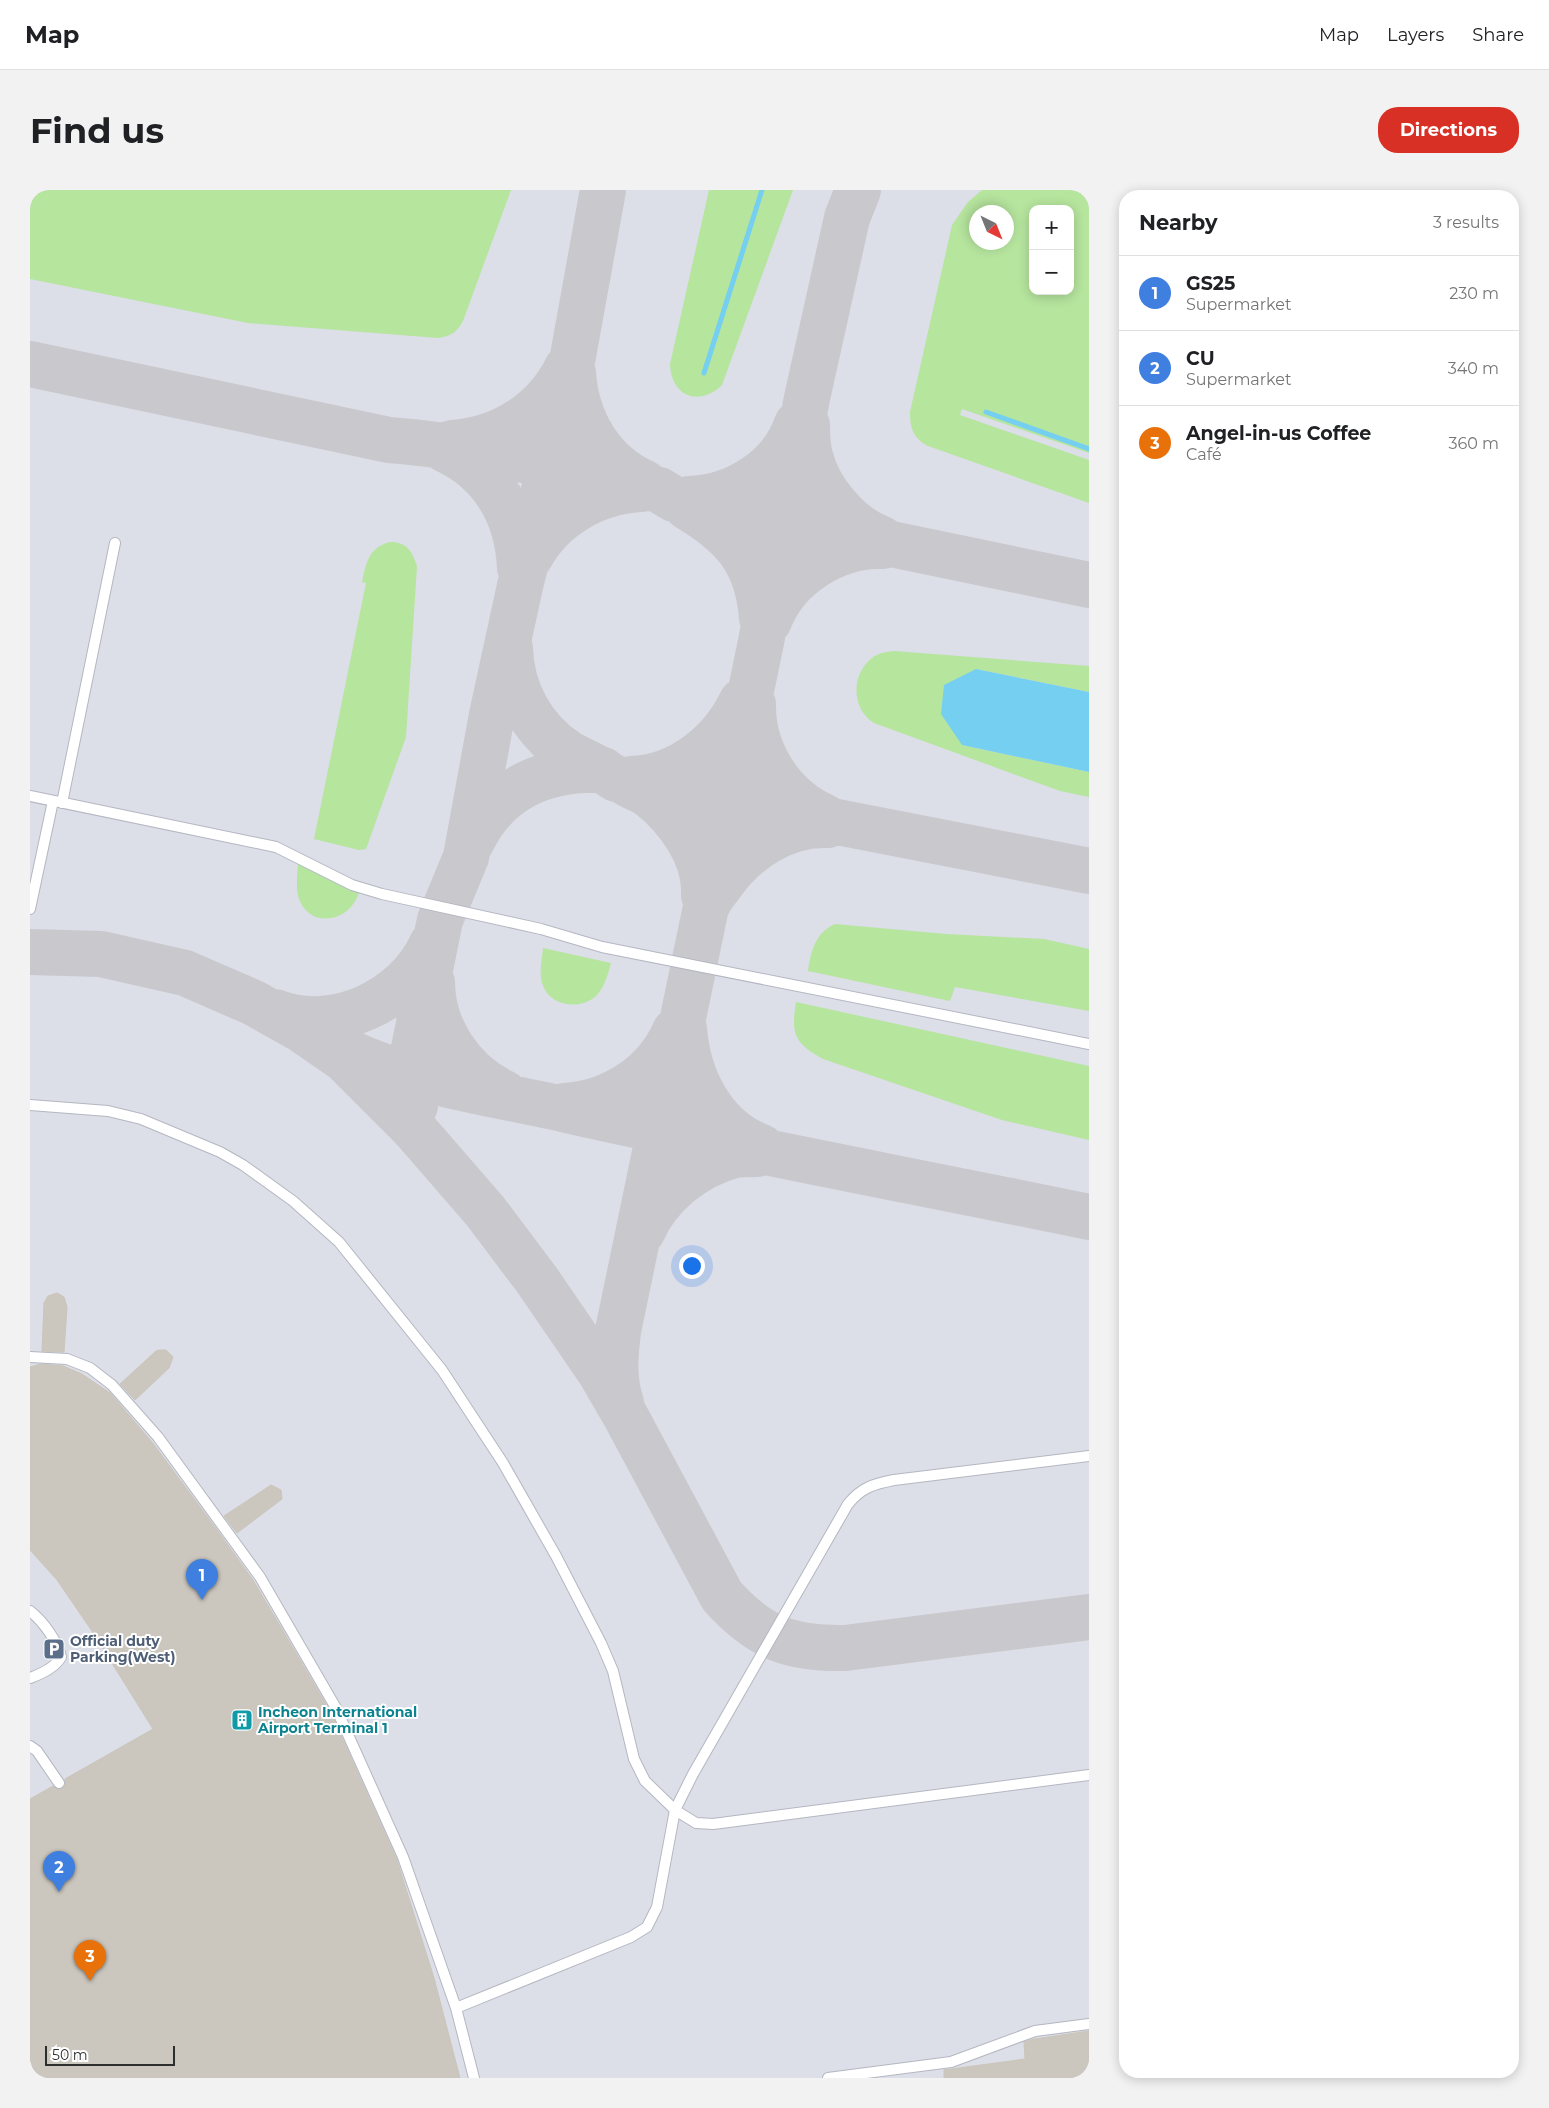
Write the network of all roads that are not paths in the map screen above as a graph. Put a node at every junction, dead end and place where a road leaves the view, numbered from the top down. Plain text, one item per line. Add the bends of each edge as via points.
1 (115, 543) dead end
2 (30, 796) edge
3 (57, 802) junction
4 (30, 909) edge
5 (1089, 1044) edge
6 (30, 1105) edge
7 (30, 1357) edge
8 (1089, 1456) edge
9 (30, 1612) edge
10 (30, 1678) edge
11 (30, 1746) edge
12 (1089, 1775) edge
13 (59, 1783) dead end
14 (675, 1810) junction
15 (456, 2008) junction
16 (1089, 2024) edge
17 (474, 2078) edge
18 (828, 2078) edge

1 - 3 lane
2 - 3 lane
3 - 4 lane
3 - 5 lane via 276,847 352,885 602,946
6 - 14 lane via 98,1110 141,1119 220,1152 293,1201 339,1242 442,1370 503,1463 601,1643 613,1671 634,1759 645,1781
7 - 15 lane via 67,1359 90,1368 112,1385 158,1437 260,1577 340,1716 403,1856
8 - 14 lane via 894,1480 863,1488 848,1504
9 - 10 lane via 37,1616 61,1657
11 - 13 lane
12 - 14 lane via 713,1824 696,1823
14 - 15 lane via 657,1907 647,1927 631,1937
15 - 17 lane
16 - 18 lane via 1036,2031 951,2062

